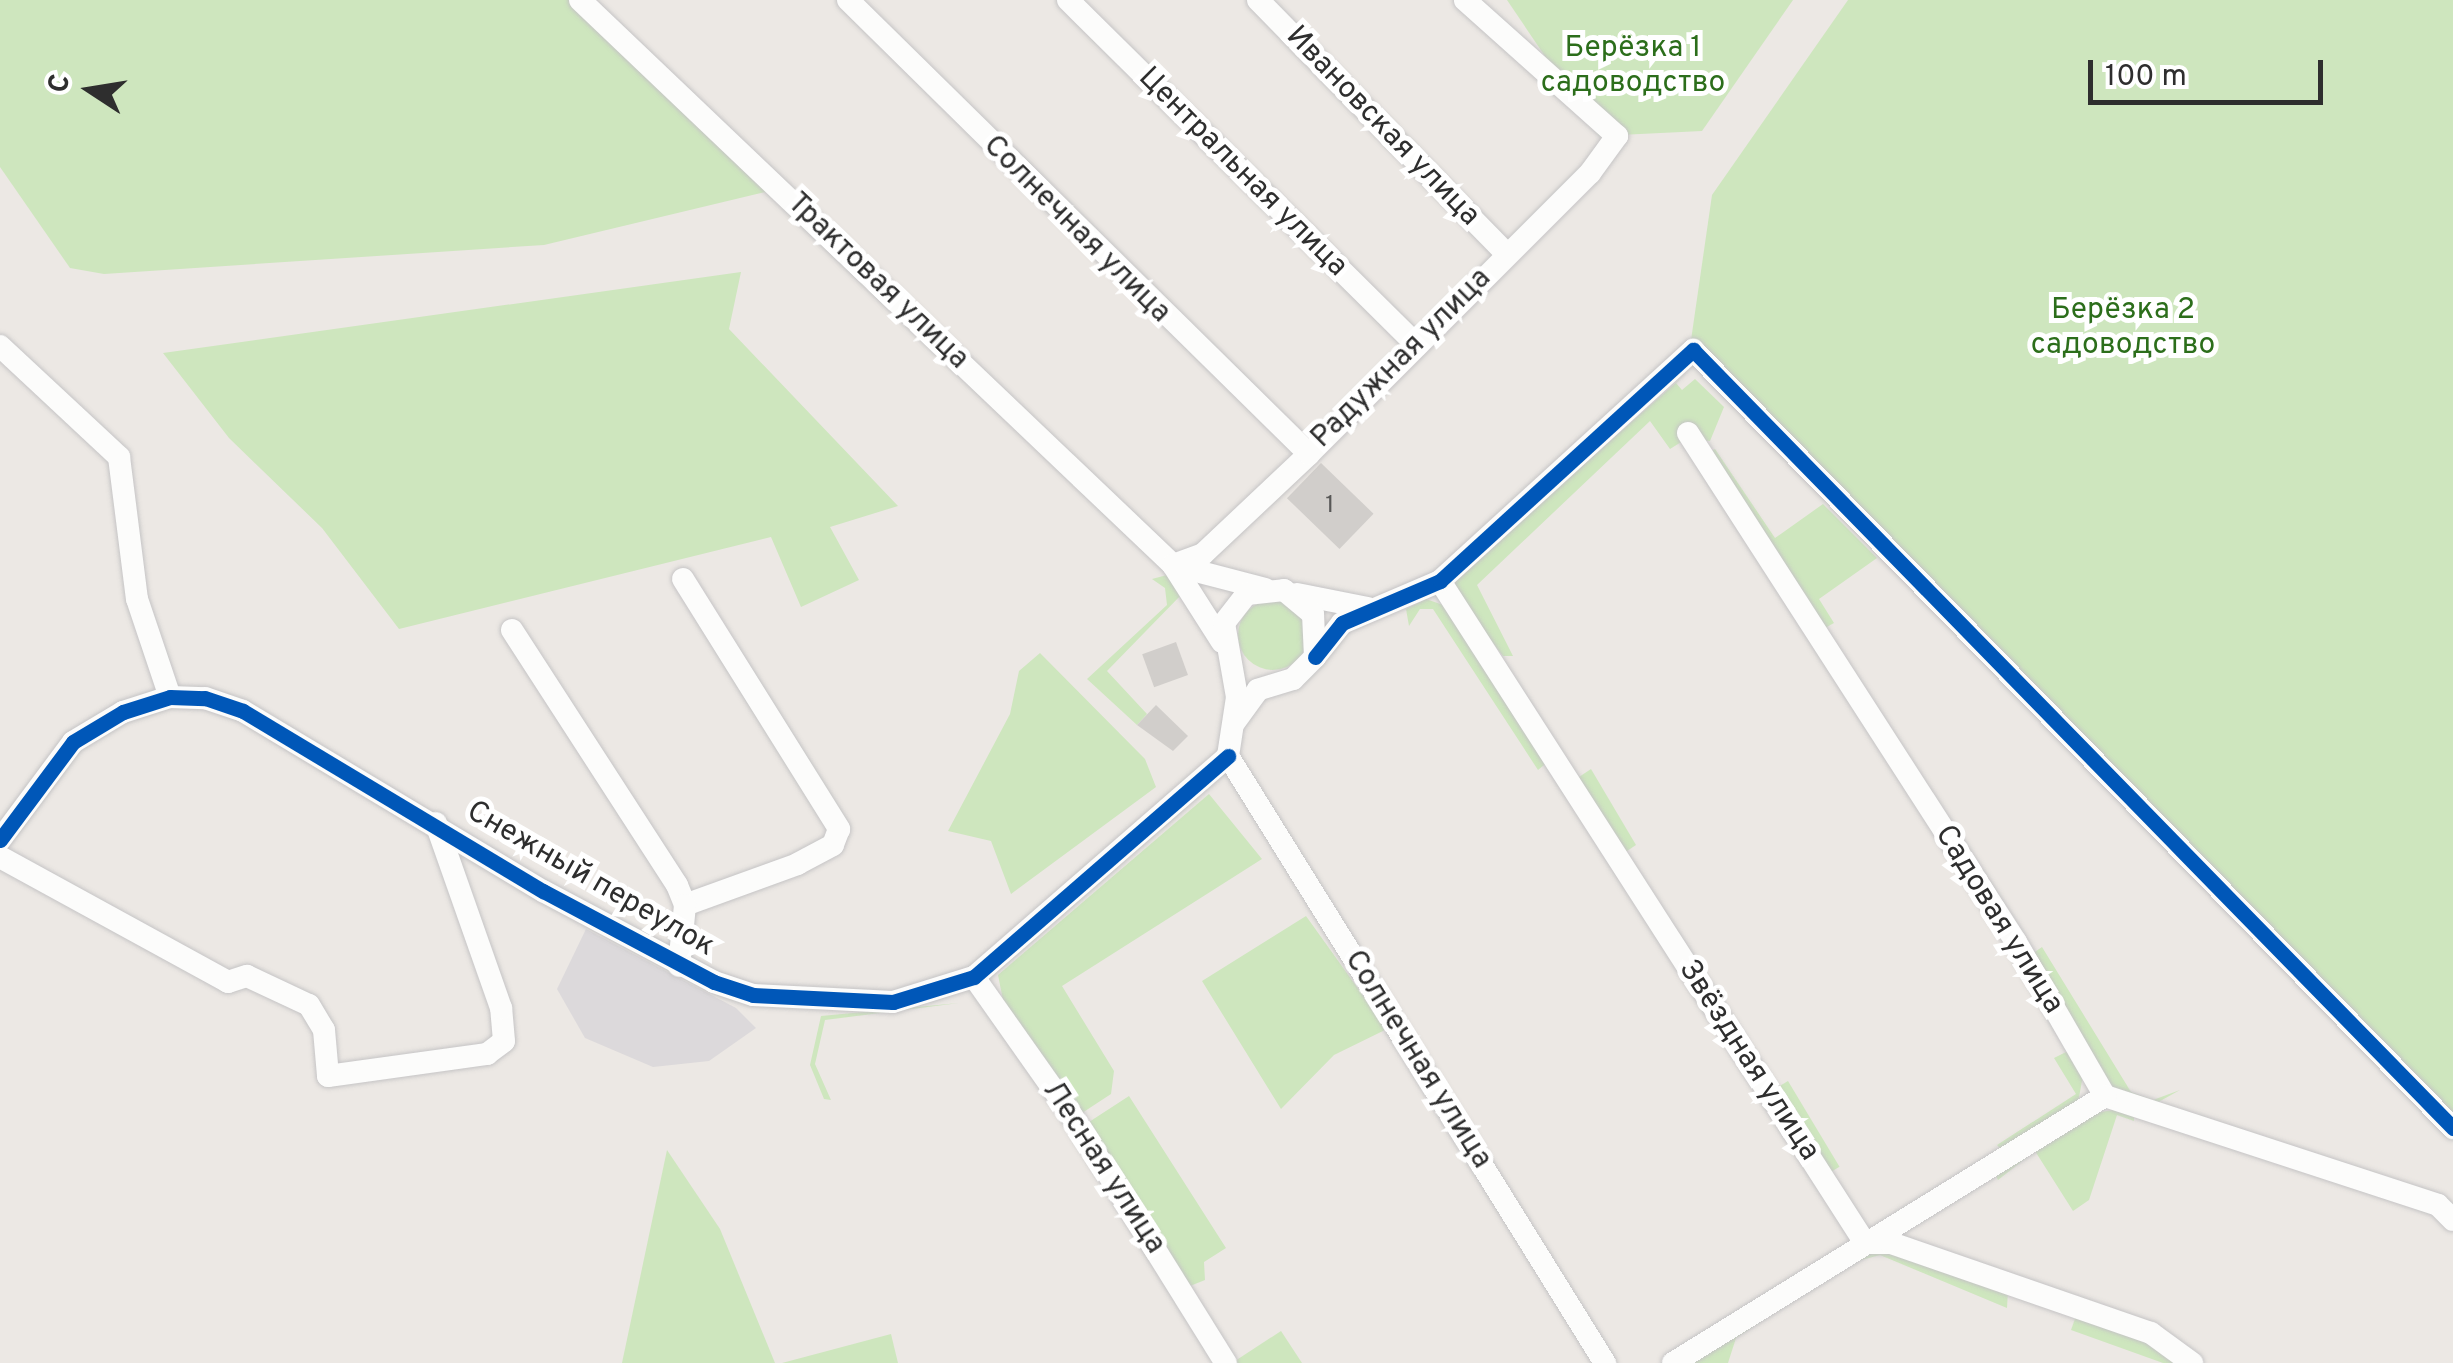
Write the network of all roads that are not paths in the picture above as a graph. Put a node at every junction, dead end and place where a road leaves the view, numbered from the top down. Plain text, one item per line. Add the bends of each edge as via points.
1 (580, 0) edge
2 (848, 0) edge
3 (1068, 0) edge
4 (1258, 0) edge
5 (1465, 0) edge
6 (1507, 254) junction
7 (1417, 345) junction
8 (0, 346) edge
9 (1688, 432) dead end
10 (1309, 454) junction
11 (1173, 565) junction
12 (683, 579) dead end
13 (1440, 581) junction
14 (1275, 590) junction
15 (1371, 608) junction
16 (512, 630) dead end
17 (1225, 651) junction
18 (1315, 657) junction
19 (1276, 685) junction
20 (170, 696) junction
21 (1235, 722) junction
22 (1228, 756) junction
23 (436, 824) junction
24 (0, 840) edge
25 (0, 857) edge
26 (685, 905) junction
27 (679, 966) junction
28 (974, 977) junction
29 (2104, 1096) junction
30 (2453, 1128) edge
31 (2453, 1220) edge
32 (1865, 1244) junction
33 (1226, 1363) edge
34 (1605, 1363) edge
35 (1673, 1363) edge
36 (2192, 1363) edge

1 - 11 street, Трактовая улица
2 - 10 street, Солнечная улица
3 - 7 street, Центральная улица
4 - 6 street, Ивановская улица
5 - 6 street, Радужная улица via 1617,136
6 - 7 street, Радужная улица
7 - 10 street, Радужная улица
8 - 20 street via 119,457 136,600
9 - 29 street, Садовая улица via 2016,942
10 - 11 street, Радужная улица via 1203,554
11 - 14 street, Трактовая улица
11 - 17 street, Трактовая улица
12 - 26 street via 839,829 833,845 798,864
13 - 15 street
13 - 30 street via 1693,350
13 - 32 street, Звёздная улица
14 - 15 street, Трактовая улица
14 - 17 street via 1233,606
14 - 18 street via 1313,614
15 - 18 street via 1332,630
16 - 26 street
17 - 19 street via 1256,683
17 - 21 street
18 - 19 street
19 - 21 street via 1258,690
20 - 23 street, Снежный переулок via 205,698 243,711
20 - 24 street via 73,742
21 - 22 street
22 - 28 street, Снежный переулок
22 - 34 street, Солнечная улица
23 - 25 street via 502,1008 504,1041 487,1054 328,1076 324,1030 309,1005 247,976 228,982
23 - 27 street, Снежный переулок
26 - 27 street
27 - 28 street, Снежный переулок via 753,995 805,1000 893,1002
28 - 33 street, Лесная улица via 1072,1116
29 - 31 street via 2438,1204
29 - 32 street
32 - 35 street
32 - 36 street via 1892,1242 2150,1332

